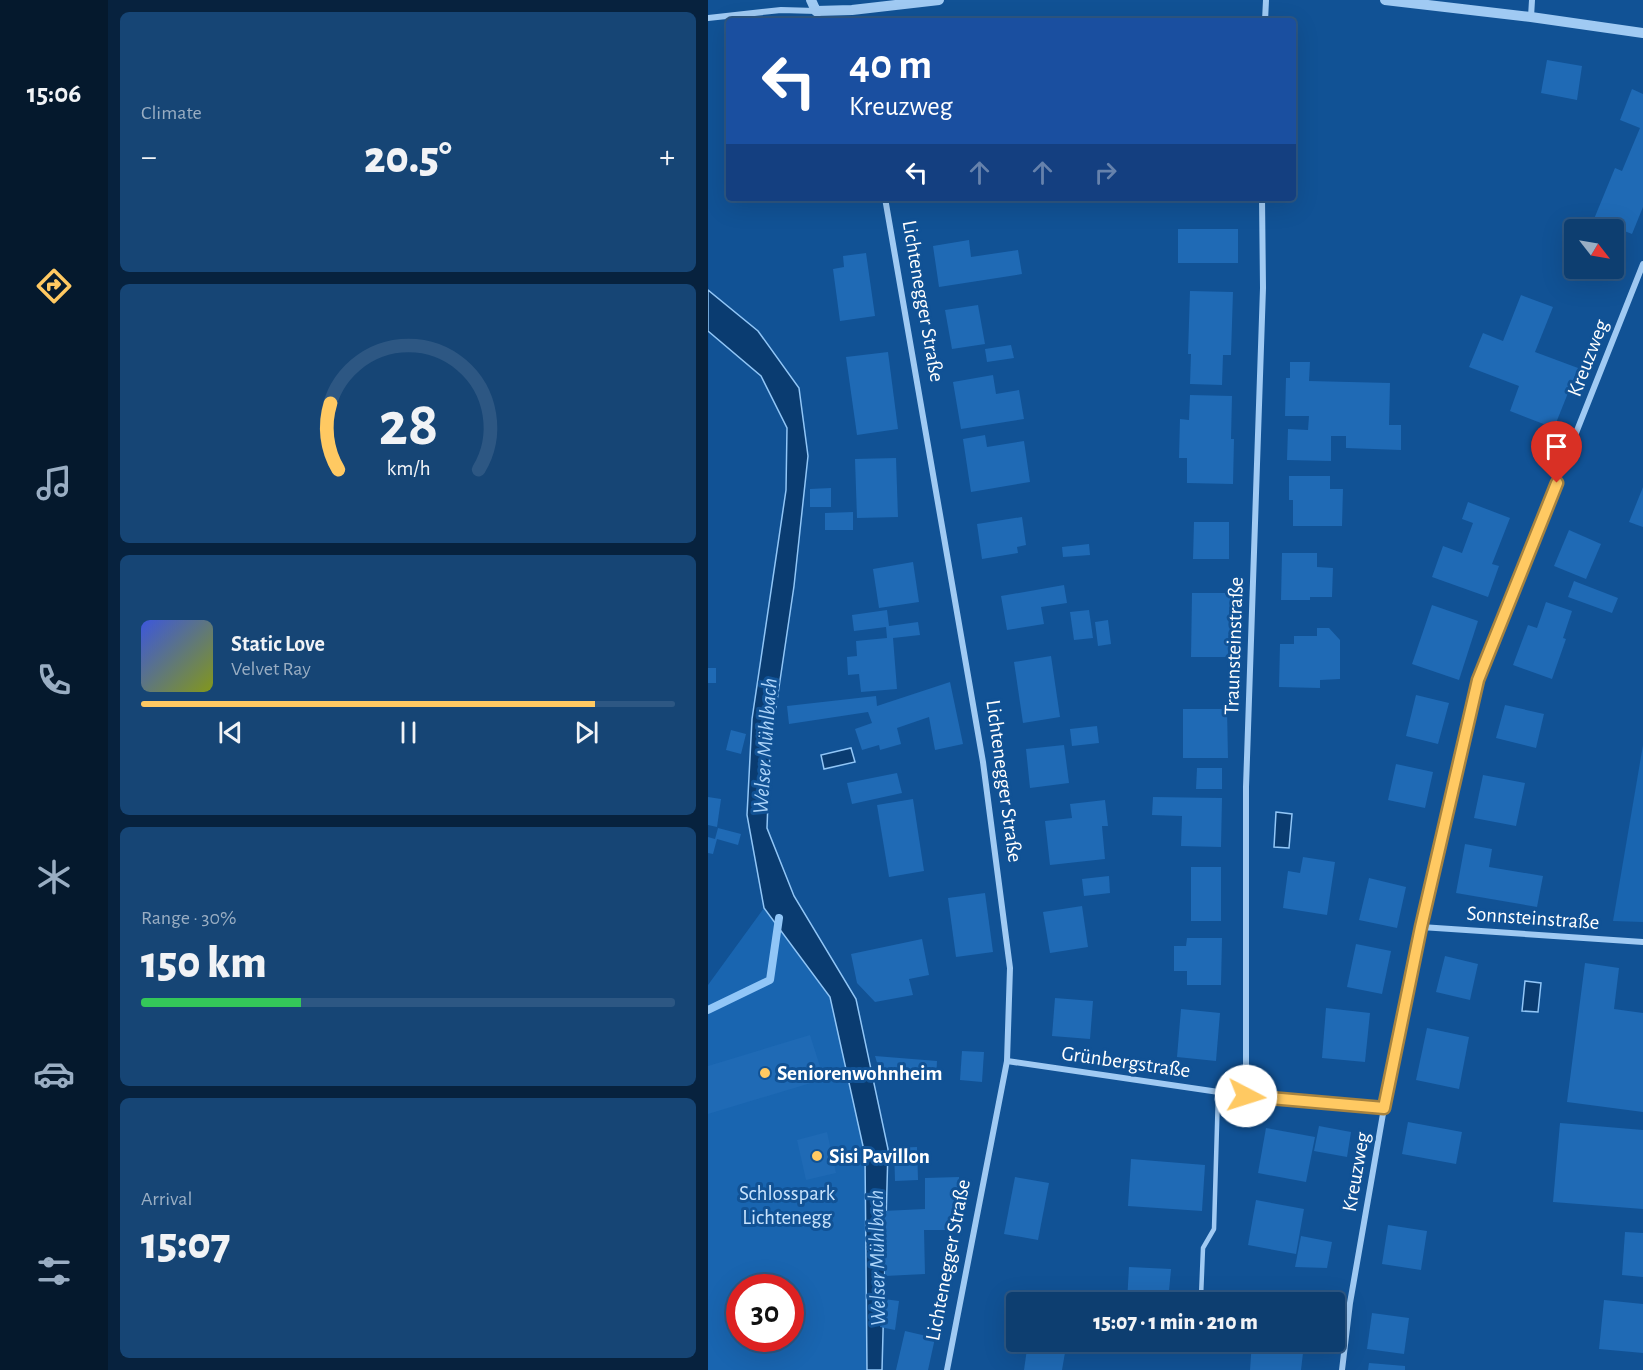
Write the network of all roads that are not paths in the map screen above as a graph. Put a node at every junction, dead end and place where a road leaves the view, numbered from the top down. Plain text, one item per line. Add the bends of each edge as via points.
1 (939, 0) edge
2 (1266, 0) edge
3 (1385, 0) edge
4 (1532, 0) edge
5 (815, 11) edge
6 (1531, 17) junction
7 (708, 18) edge
8 (1265, 18) edge
9 (1643, 33) edge
10 (886, 201) edge
11 (1262, 201) edge
12 (1643, 264) edge
13 (1421, 927) junction
14 (1643, 942) edge
15 (1007, 1061) junction
16 (1218, 1092) junction
17 (1246, 1096) junction
18 (1384, 1108) junction
19 (1201, 1292) edge
20 (947, 1370) edge
21 (1342, 1370) edge

1 - 5 street
2 - 8 street
3 - 6 street
4 - 6 street
5 - 7 street via 781,10
6 - 9 street
10 - 15 street, Lichtenegger Straße via 983,762 1010,968
11 - 17 street, Traunsteinstraße via 1263,288 1246,787
12 - 13 street, Kreuzweg via 1478,680
13 - 14 street, Sonnsteinstraße
13 - 18 street, Kreuzweg
15 - 16 street, Grünbergstraße
15 - 20 street, Lichtenegger Straße
16 - 17 street, Grünbergstraße
16 - 19 lane via 1214,1229 1203,1248
17 - 18 street, Grünbergstraße
18 - 21 street, Kreuzweg

